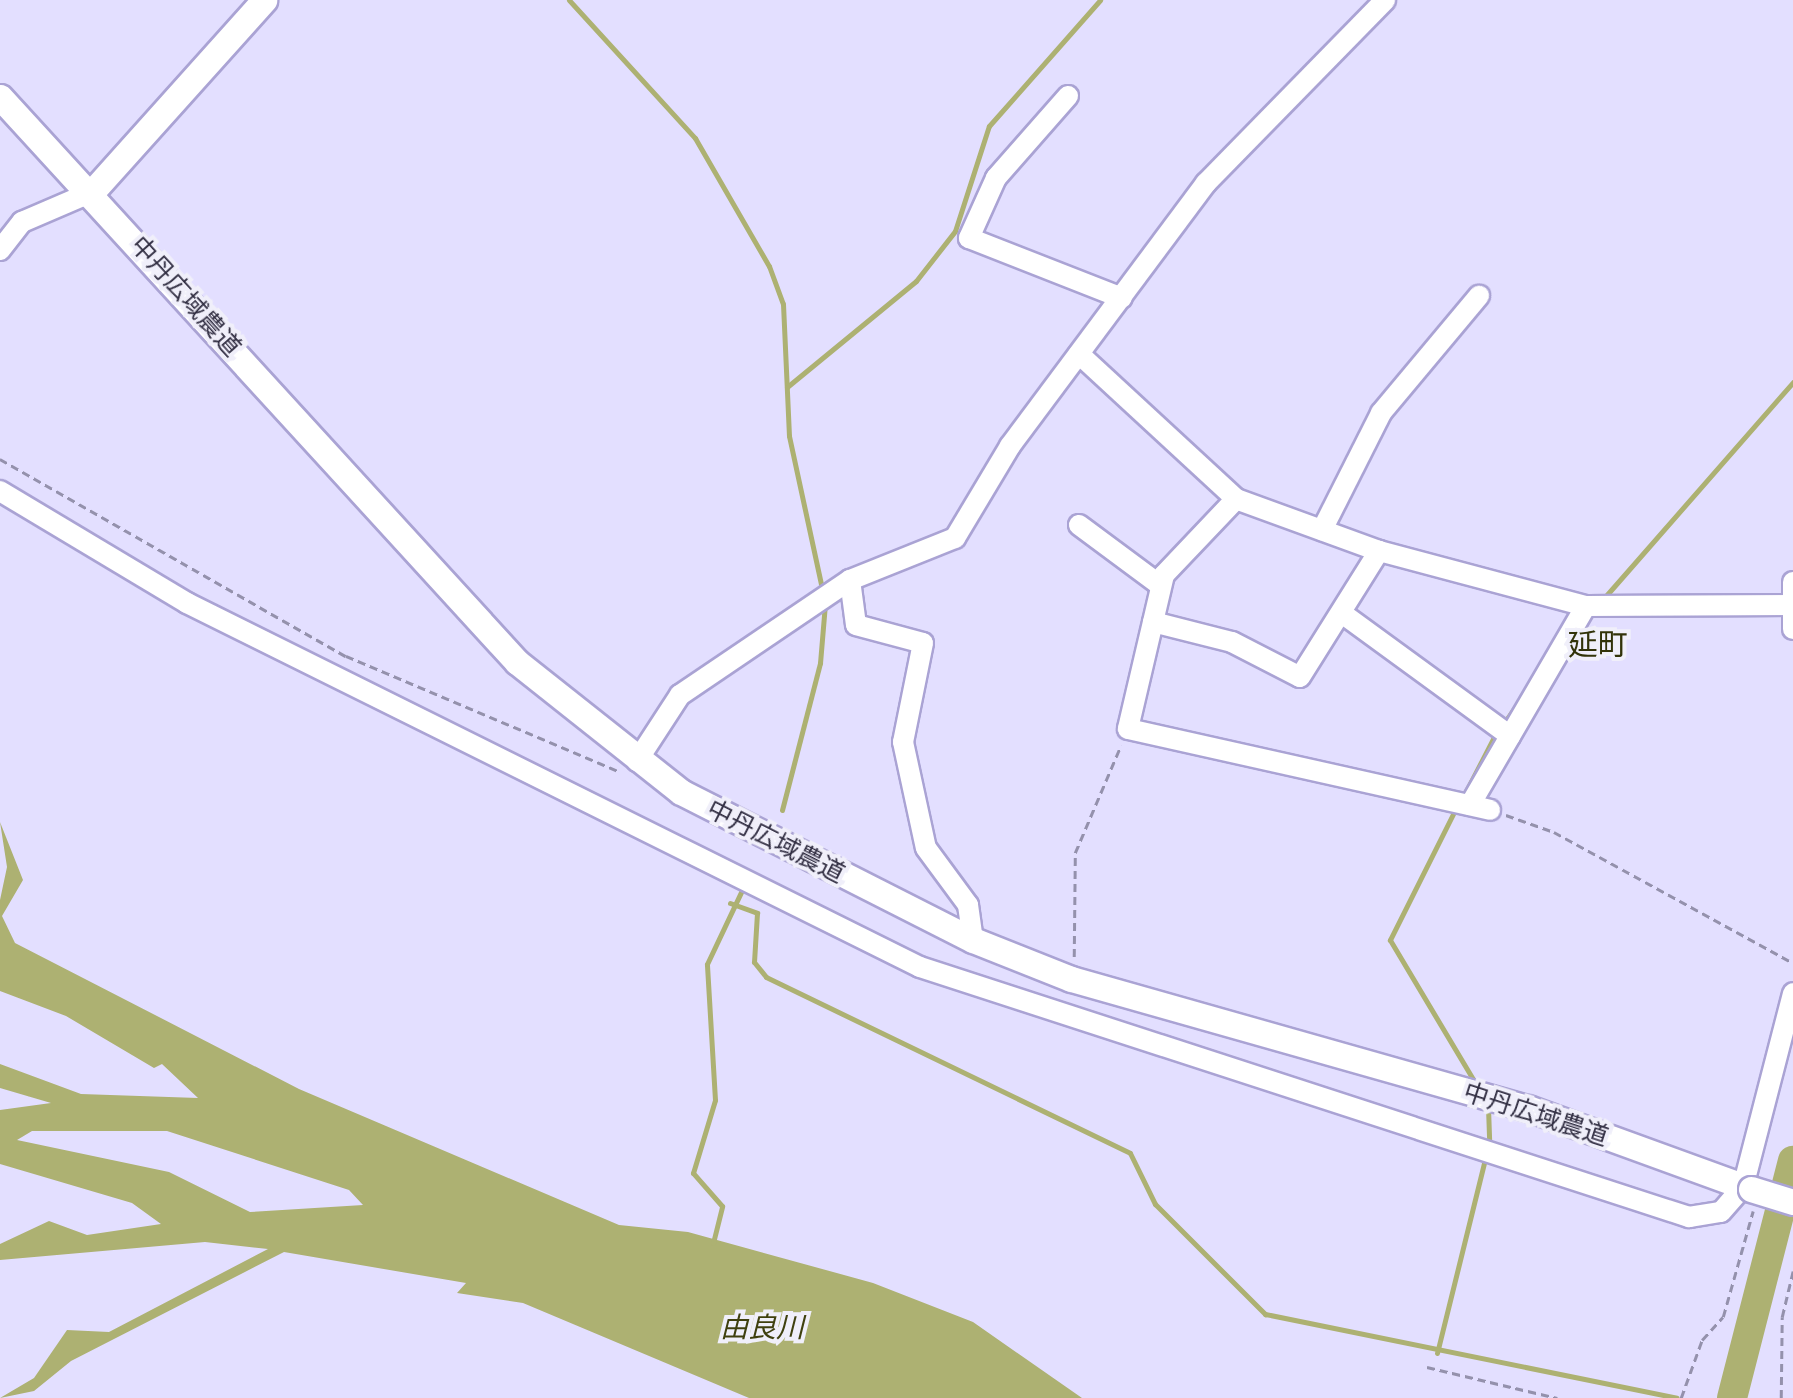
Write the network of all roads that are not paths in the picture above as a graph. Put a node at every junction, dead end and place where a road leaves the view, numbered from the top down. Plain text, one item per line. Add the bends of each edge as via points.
1 (264, 0) edge
2 (1385, 0) edge
3 (1068, 96) dead end
4 (0, 98) edge
5 (92, 192) junction
6 (0, 250) edge
7 (1479, 296) dead end
8 (1122, 298) junction
9 (1079, 354) junction
10 (0, 491) edge
11 (1236, 499) junction
12 (1079, 525) dead end
13 (1322, 530) junction
14 (1379, 551) junction
15 (1793, 582) edge
16 (843, 585) junction
17 (1162, 586) junction
18 (1586, 606) junction
19 (1790, 606) edge
20 (1343, 614) junction
21 (1153, 622) junction
22 (1793, 629) edge
23 (1510, 736) junction
24 (634, 768) junction
25 (973, 940) junction
26 (1793, 992) edge
27 (1750, 1191) junction
28 (1793, 1202) edge

1 - 5 street
2 - 8 street via 1206,182
3 - 8 street via 996,178 969,238
4 - 5 street, 中丹広域農道
5 - 6 street via 22,222
5 - 24 street, 中丹広域農道 via 516,662
7 - 13 street via 1381,413
8 - 9 street
9 - 11 street
9 - 16 street via 955,538
10 - 27 street via 186,603 920,967 1689,1217 1720,1212
11 - 13 street
11 - 17 street
12 - 17 street
13 - 14 street
14 - 18 street
14 - 20 street
15 - 19 street
16 - 24 street via 680,695
16 - 25 street via 856,625 923,643 903,742 926,848 968,906
17 - 21 street
18 - 19 street
18 - 23 street
19 - 22 street
20 - 21 street via 1300,678 1232,642
20 - 23 street
21 - 23 street via 1128,728 1480,808
24 - 25 street, 中丹広域農道
25 - 27 street, 中丹広域農道 via 1072,979 1528,1108
26 - 27 street
27 - 28 street, 中丹広域農道, bridge

